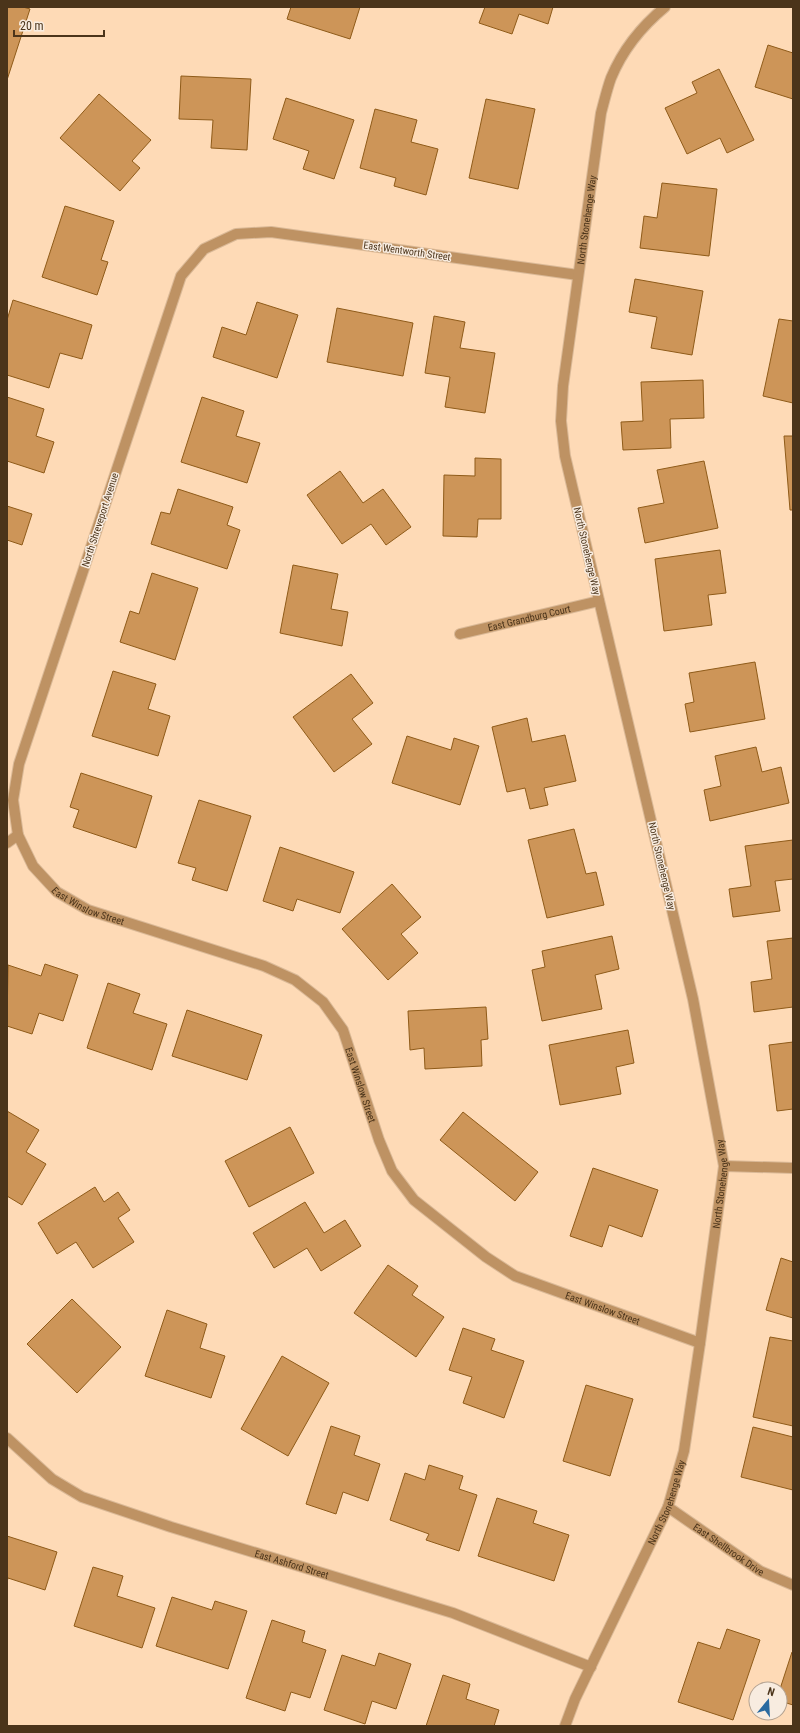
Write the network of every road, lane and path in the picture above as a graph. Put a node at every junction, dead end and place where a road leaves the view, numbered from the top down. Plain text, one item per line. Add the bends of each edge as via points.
1 (665, 7) edge
2 (236, 234) joint
3 (578, 274) junction
4 (599, 601) junction
5 (460, 634) dead end
6 (18, 835) junction
7 (7, 843) edge
8 (724, 1166) junction
9 (793, 1168) edge
10 (700, 1343) junction
11 (7, 1438) edge
12 (668, 1507) junction
13 (793, 1585) edge
14 (591, 1667) junction
15 (565, 1726) edge

1 - 3 street, North Stonehenge Way via 648,21 627,48 611,78 601,113
2 - 3 street, East Wentworth Street via 271,232
2 - 6 street, North Shreveport Avenue via 204,249 181,276 19,764 13,800
3 - 4 street, North Stonehenge Way via 563,386 561,421 565,456
4 - 5 street, East Grandburg Court
4 - 8 street, North Stonehenge Way via 693,999
6 - 7 street
6 - 10 street, East Winslow Street via 33,866 57,892 88,910 264,966 295,980 323,1002 343,1030 392,1172 414,1200 486,1257 515,1276
8 - 9 street
8 - 10 street, North Stonehenge Way
10 - 12 street, North Stonehenge Way via 684,1451
11 - 14 street, East Ashford Street via 52,1479 82,1497 171,1527 453,1613
12 - 13 street, East Shellbrook Drive via 760,1571
12 - 14 street, North Stonehenge Way
14 - 15 street, North Stonehenge Way

